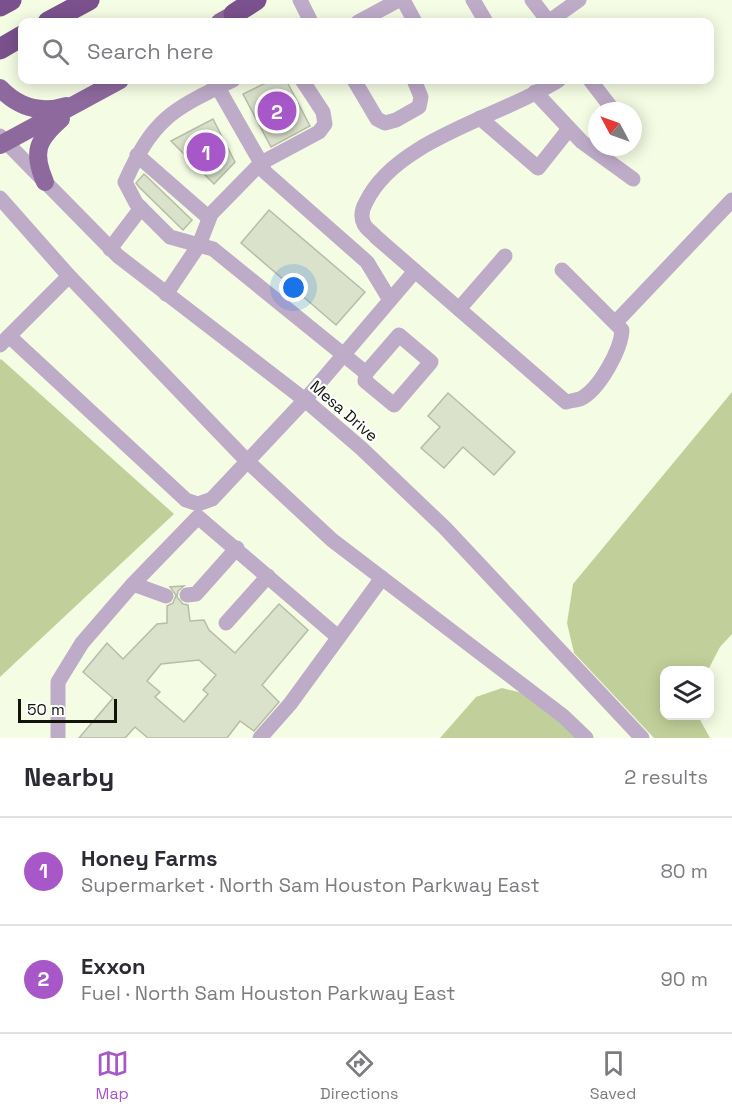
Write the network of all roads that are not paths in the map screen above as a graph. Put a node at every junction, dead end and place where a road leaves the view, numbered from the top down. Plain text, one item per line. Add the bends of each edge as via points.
1 (11, 0) edge
2 (89, 0) edge
3 (258, 0) edge
4 (300, 0) edge
5 (401, 0) edge
6 (473, 0) edge
7 (532, 0) edge
8 (579, 0) edge
9 (0, 6) edge
10 (55, 18) edge
11 (227, 18) edge
12 (309, 18) edge
13 (379, 18) edge
14 (412, 18) edge
15 (484, 18) edge
16 (545, 18) edge
17 (554, 18) edge
18 (113, 84) edge
19 (222, 84) edge
20 (305, 84) edge
21 (356, 84) edge
22 (416, 84) edge
23 (551, 84) edge
24 (593, 84) edge
25 (217, 86) junction
26 (0, 88) edge
27 (535, 92) junction
28 (80, 102) junction
29 (607, 102) edge
30 (480, 118) junction
31 (569, 129) junction
32 (2, 141) edge
33 (137, 155) junction
34 (261, 163) junction
35 (633, 179) dead end
36 (45, 182) junction
37 (0, 198) edge
38 (732, 200) edge
39 (141, 208) junction
40 (209, 218) junction
41 (199, 245) junction
42 (110, 249) junction
43 (505, 256) dead end
44 (562, 270) dead end
45 (416, 271) junction
46 (69, 276) junction
47 (166, 294) junction
48 (390, 300) junction
49 (459, 309) junction
50 (616, 322) junction
51 (4, 341) edge
52 (344, 354) junction
53 (366, 372) junction
54 (305, 400) junction
55 (247, 461) junction
56 (198, 510) junction
57 (237, 548) junction
58 (268, 576) junction
59 (382, 578) junction
60 (133, 584) junction
61 (187, 595) dead end
62 (166, 596) dead end
63 (226, 623) dead end
64 (338, 637) junction
65 (58, 738) edge
66 (260, 738) edge
67 (586, 738) edge
68 (642, 738) edge

1 - 9 highway
2 - 10 highway
3 - 11 highway
4 - 12 street
5 - 13 street
5 - 14 street
6 - 15 street
7 - 16 street
8 - 17 street
18 - 28 main road
19 - 25 street
20 - 34 street via 323,112 325,124 319,132
21 - 22 street via 377,119 385,123 419,107 421,97
23 - 27 street
24 - 29 street
25 - 33 street via 165,118
25 - 34 street
26 - 28 main road via 14,102 32,109 59,109
27 - 30 street
27 - 31 street
28 - 32 main road
28 - 36 main road via 48,130 39,145 38,165
30 - 31 street via 538,168
30 - 45 street via 388,171 361,212 364,224
31 - 35 street
32 - 36 street, Mesa Drive
33 - 39 street via 125,182
33 - 40 street
34 - 40 street
34 - 48 street via 265,172 367,262
36 - 42 street, Mesa Drive
37 - 46 street
38 - 50 street
39 - 41 street via 170,237
39 - 42 street
40 - 41 street
41 - 47 street
41 - 52 street via 213,249
42 - 47 street, Mesa Drive
43 - 49 street
44 - 50 street
45 - 48 street
45 - 49 street
46 - 51 street
46 - 55 street
47 - 54 street, Mesa Drive
48 - 52 street
49 - 50 street via 566,402 581,398 607,370 622,339
51 - 56 street
52 - 53 street
52 - 54 street
53 - 53 street via 365,381 394,405 431,362 399,335
54 - 55 street
54 - 68 street, Mesa Drive via 445,528
55 - 56 street
55 - 59 street via 332,540
56 - 57 street
56 - 60 street
57 - 58 street
57 - 61 street via 196,594
58 - 63 street
58 - 64 street
59 - 64 street
59 - 67 street via 563,716
60 - 62 street
60 - 65 street via 82,643 58,682
64 - 66 street

